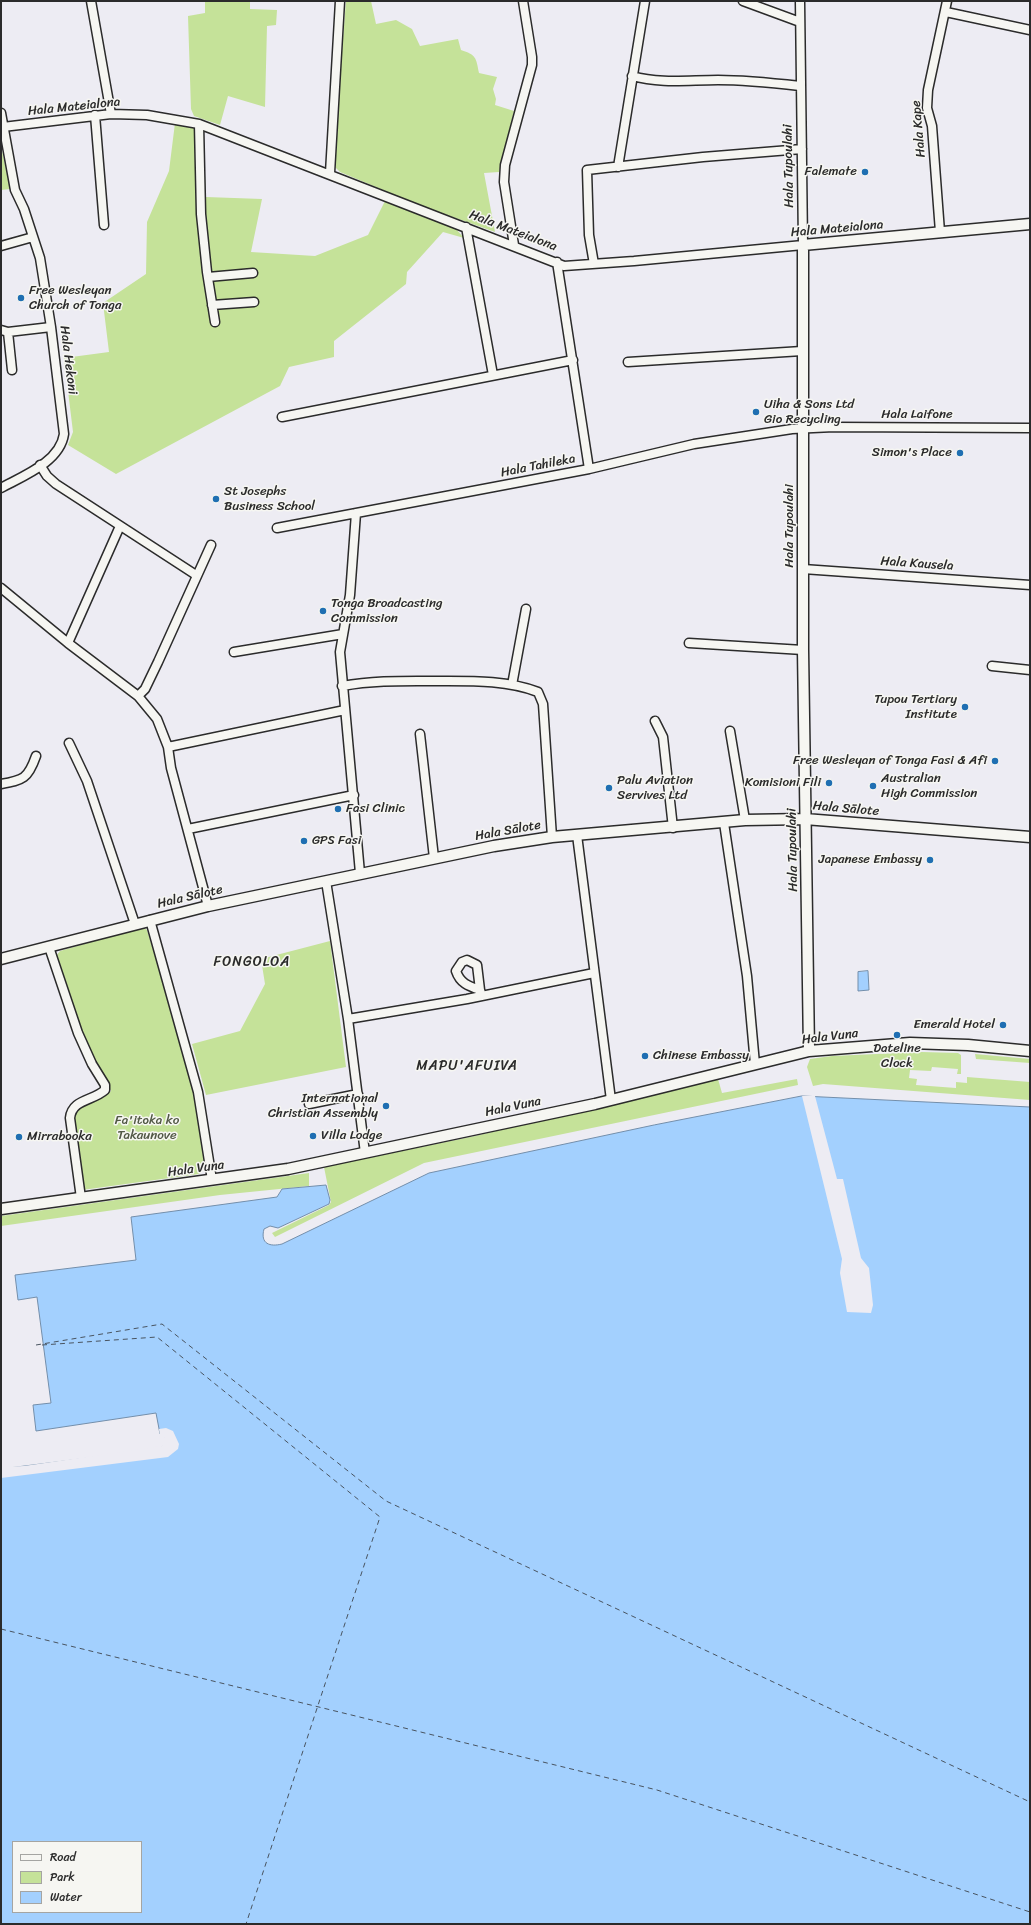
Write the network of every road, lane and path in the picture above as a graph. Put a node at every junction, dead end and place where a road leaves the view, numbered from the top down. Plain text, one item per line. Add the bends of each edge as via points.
1 (91, 1) edge
2 (340, 1) edge
3 (523, 1) edge
4 (645, 1) edge
5 (743, 1) edge
6 (800, 1) edge
7 (947, 1) edge
8 (946, 12) junction
9 (800, 22) junction
10 (1030, 30) edge
11 (632, 76) junction
12 (800, 86) junction
13 (1, 114) edge
14 (111, 114) junction
15 (95, 115) junction
16 (199, 124) junction
17 (4, 127) junction
18 (802, 149) junction
19 (618, 167) junction
20 (330, 173) junction
21 (1030, 224) edge
22 (104, 225) dead end
23 (466, 227) junction
24 (940, 232) junction
25 (33, 237) junction
26 (514, 245) junction
27 (803, 245) junction
28 (1, 246) edge
29 (557, 262) junction
30 (594, 264) junction
31 (253, 273) dead end
32 (208, 277) junction
33 (254, 302) dead end
34 (212, 305) junction
35 (215, 322) dead end
36 (51, 327) junction
37 (5, 331) edge
38 (802, 351) junction
39 (574, 360) junction
40 (628, 362) dead end
41 (12, 370) dead end
42 (493, 375) junction
43 (282, 417) dead end
44 (803, 428) junction
45 (1030, 428) edge
46 (40, 465) junction
47 (589, 469) junction
48 (1, 488) edge
49 (356, 513) junction
50 (120, 526) junction
51 (277, 528) dead end
52 (211, 545) dead end
53 (803, 569) junction
54 (196, 574) junction
55 (1030, 585) edge
56 (1, 588) edge
57 (526, 609) dead end
58 (343, 634) junction
59 (68, 643) junction
60 (689, 643) dead end
61 (803, 650) junction
62 (234, 652) dead end
63 (992, 666) dead end
64 (1030, 670) edge
65 (342, 686) junction
66 (512, 686) junction
67 (138, 696) junction
68 (345, 710) junction
69 (654, 722) dead end
70 (730, 731) dead end
71 (420, 734) dead end
72 (69, 743) dead end
73 (168, 748) junction
74 (36, 756) dead end
75 (1, 784) edge
76 (354, 795) junction
77 (805, 819) junction
78 (745, 820) junction
79 (724, 823) junction
80 (673, 828) junction
81 (188, 829) junction
82 (577, 835) junction
83 (552, 837) junction
84 (1030, 838) edge
85 (434, 858) junction
86 (360, 873) junction
87 (326, 881) junction
88 (208, 906) junction
89 (150, 920) junction
90 (136, 924) junction
91 (49, 946) junction
92 (1, 959) edge
93 (594, 973) junction
94 (348, 1020) junction
95 (809, 1051) junction
96 (1030, 1051) edge
97 (755, 1064) junction
98 (358, 1094) junction
99 (611, 1100) junction
100 (309, 1104) dead end
101 (365, 1153) junction
102 (212, 1180) junction
103 (81, 1198) junction
104 (1, 1209) edge

1 - 14 street
2 - 20 street
3 - 26 street via 532,65 505,165 504,182
4 - 11 street
5 - 9 street
6 - 9 street, Hala Tupoulahi
7 - 8 street, Hala Kape
8 - 10 street
8 - 24 street, Hala Kape via 928,90 927,108 932,126
9 - 12 street, Hala Tupoulahi
11 - 12 street via 674,82 752,81
11 - 19 street
12 - 18 street, Hala Tupoulahi
13 - 17 street, Hala Hekoni
14 - 15 street, Hala Mateialona
14 - 16 street, Hala Mateialona via 147,115
15 - 17 street, Hala Mateialona
15 - 22 street
16 - 20 street, Hala Mateialona
16 - 32 street via 201,214
17 - 25 street, Hala Hekoni via 15,190
18 - 19 street via 703,156
18 - 27 street, Hala Tupoulahi
19 - 30 street via 587,170 589,235
20 - 23 street, Hala Mateialona
21 - 24 main road, Hala Mateialona
23 - 26 street, Hala Mateialona
23 - 42 street
24 - 27 main road, Hala Mateialona
25 - 28 street
25 - 36 street, Hala Hekoni via 40,258
26 - 29 street, Hala Mateialona
27 - 30 street, Hala Mateialona
27 - 38 main road, Hala Tupoulahi
29 - 30 street, Hala Mateialona via 564,266
29 - 39 street
31 - 32 street
32 - 34 street
33 - 34 street
34 - 35 street
36 - 37 street
36 - 46 street, Hala Hekoni via 64,434 59,450
37 - 41 street
38 - 40 street
38 - 44 main road, Hala Tupoulahi
39 - 42 street
39 - 47 street
42 - 43 street
44 - 45 street, Hala Laifone
44 - 47 street, Hala Tahileka via 694,444
44 - 53 main road, Hala Tupoulahi
46 - 48 street, Hala Hekoni
46 - 50 street via 46,476 56,484
47 - 49 street, Hala Tahileka
49 - 51 street, Hala Tahileka
49 - 58 street via 350,594
50 - 54 street
50 - 59 street
52 - 54 street
53 - 55 street, Hala Kausela
53 - 61 main road, Hala Tupoulahi
54 - 67 street via 158,662 145,689
56 - 59 street
57 - 66 street
58 - 62 street
58 - 65 street via 340,652
59 - 67 street
60 - 61 street
61 - 77 main road, Hala Tupoulahi
63 - 64 street
65 - 66 street via 374,681 474,681
65 - 68 street
66 - 83 street via 538,692 543,704
67 - 73 street via 157,719
68 - 73 street
68 - 76 street
69 - 80 street via 662,737
70 - 78 street
71 - 85 street
72 - 90 street via 87,781
73 - 81 street
74 - 75 street via 32,769 21,780
76 - 81 street
76 - 86 street
77 - 78 main road, Hala Sālote
77 - 84 main road, Hala Sālote
77 - 95 main road, Hala Tupoulahi
78 - 79 main road, Hala Sālote
79 - 80 main road, Hala Sālote
79 - 97 street via 747,976
80 - 82 main road, Hala Sālote
81 - 88 street
82 - 83 main road, Hala Sālote
82 - 93 street
83 - 85 main road, Hala Sālote
85 - 86 main road, Hala Sālote
86 - 87 main road, Hala Sālote
87 - 88 main road, Hala Sālote
87 - 94 street
88 - 89 main road, Hala Sālote
89 - 90 main road, Hala Sālote
89 - 102 street via 198,1092
90 - 91 main road, Hala Sālote
91 - 92 main road, Hala Sālote
91 - 103 street via 78,1033 92,1064 105,1084 105,1090 100,1095 75,1106 71,1111
93 - 94 street
93 - 99 street
94 - 98 street
95 - 96 main road, Hala Vuna via 910,1043
95 - 97 main road, Hala Vuna
97 - 99 main road, Hala Vuna
98 - 100 street
98 - 101 street
99 - 101 main road, Hala Vuna
101 - 102 main road, Hala Vuna via 288,1169
102 - 103 main road, Hala Vuna
103 - 104 main road, Hala Vuna

